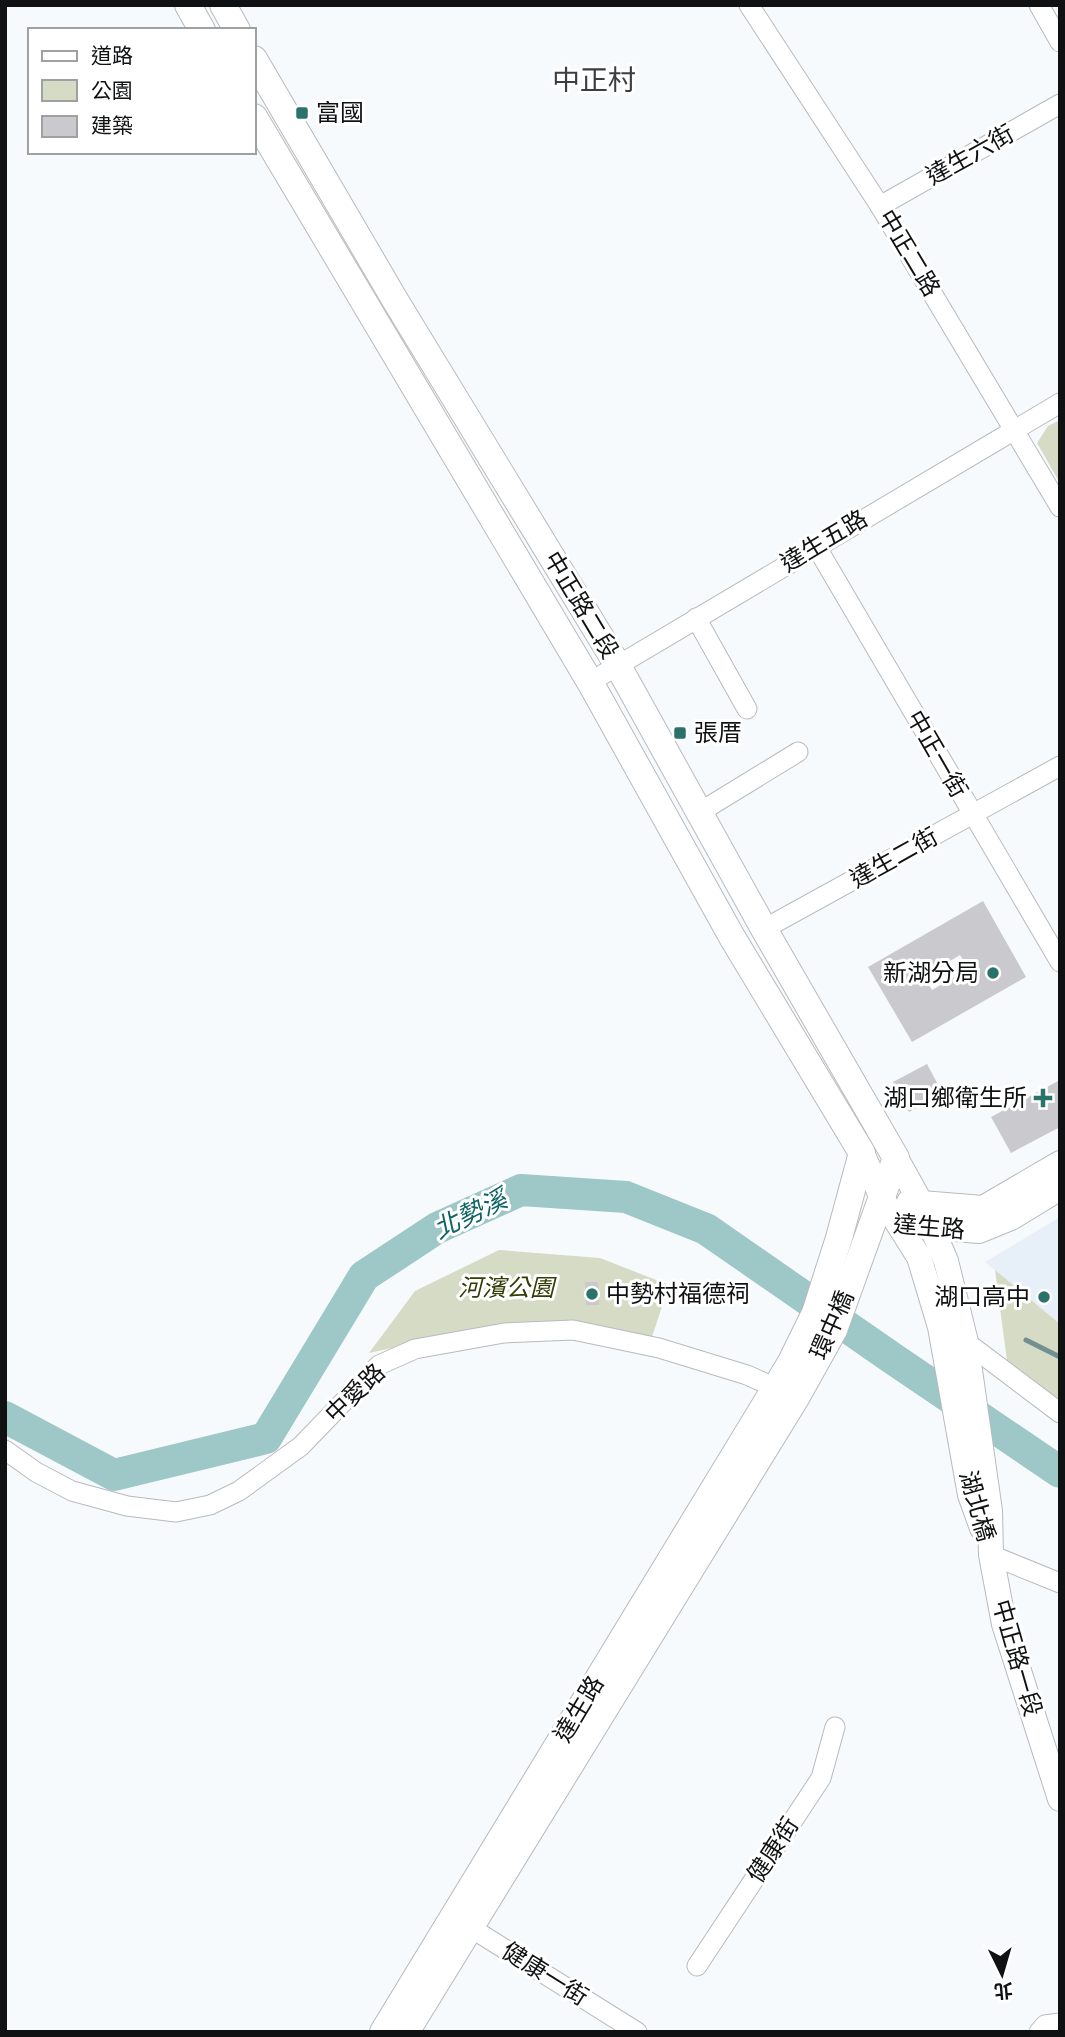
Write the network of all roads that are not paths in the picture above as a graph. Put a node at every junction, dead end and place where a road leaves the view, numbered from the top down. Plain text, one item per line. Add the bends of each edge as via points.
1 (188, 5) edge
2 (223, 5) edge
3 (749, 5) edge
4 (1039, 5) edge
5 (201, 28) edge
6 (236, 28) edge
7 (1060, 42) edge
8 (256, 62) edge
9 (1060, 104) edge
10 (256, 120) edge
11 (880, 205) junction
12 (1060, 403) edge
13 (1013, 429) junction
14 (1060, 507) edge
15 (816, 546) junction
16 (696, 618) junction
17 (617, 664) junction
18 (590, 682) junction
19 (747, 709) dead end
20 (798, 752) dead end
21 (1060, 766) edge
22 (699, 812) junction
23 (973, 815) junction
24 (764, 929) junction
25 (1060, 962) edge
26 (862, 1153) junction
27 (896, 1158) junction
28 (1060, 1163) edge
29 (1060, 1188) edge
30 (849, 1196) junction
31 (920, 1203) junction
32 (877, 1211) junction
33 (898, 1225) junction
34 (930, 1227) junction
35 (851, 1244) junction
36 (966, 1342) junction
37 (786, 1392) junction
38 (1060, 1413) edge
39 (5, 1450) edge
40 (991, 1555) junction
41 (1060, 1583) edge
42 (835, 1727) dead end
43 (1060, 1799) edge
44 (462, 1922) junction
45 (697, 1966) dead end
46 (1060, 2023) edge
47 (383, 2032) edge
48 (406, 2032) edge
49 (637, 2032) edge
50 (1039, 2032) edge

1 - 5 main road
2 - 6 main road
3 - 11 street, 中正二路
4 - 7 street
8 - 17 main road, 中正路二段
9 - 11 street, 達生六街
10 - 18 main road, 中正路二段
11 - 13 street, 中正二路
12 - 13 street, 達生五路
13 - 14 street, 中正二路
13 - 15 street, 達生五路
15 - 16 street, 達生五路
15 - 23 street, 中正一街
16 - 17 street, 達生五路
16 - 19 street
17 - 18 street, 達生五路
17 - 22 main road, 中正路二段
18 - 26 main road, 中正路二段 via 732,937
20 - 22 street
21 - 23 street, 達生二街
22 - 24 main road, 中正路二段
23 - 24 street, 達生二街
23 - 25 street, 中正一街
24 - 27 main road, 中正路二段
26 - 30 main road
26 - 32 street
27 - 31 street
27 - 32 main road, 達生路
28 - 31 street, 達生路 via 983,1208
29 - 34 street, 達生路 via 1011,1218 979,1231
30 - 32 street, 達生路
30 - 35 main road
31 - 32 street, 達生路
31 - 34 street
32 - 33 street, 達生路
32 - 35 main road, 達生路
33 - 34 street, 達生路
33 - 40 street, 湖北橋 via 919,1257 940,1327 970,1495
34 - 36 street via 946,1261
35 - 37 main road, 環中橋 via 834,1330
36 - 38 street
36 - 40 street, 湖北橋 via 990,1511
37 - 39 street, 中愛路 via 747,1375 573,1329 504,1333 415,1349 379,1366 301,1446 239,1491 210,1505 176,1512 127,1506 72,1491
37 - 44 main road, 達生路
40 - 41 street
40 - 43 street, 中正路一段 via 1004,1624
42 - 45 street, 健康街 via 821,1778
44 - 47 main road, 達生路
44 - 48 main road, 達生路
44 - 49 street, 健康一街
46 - 50 street via 1045,2025

